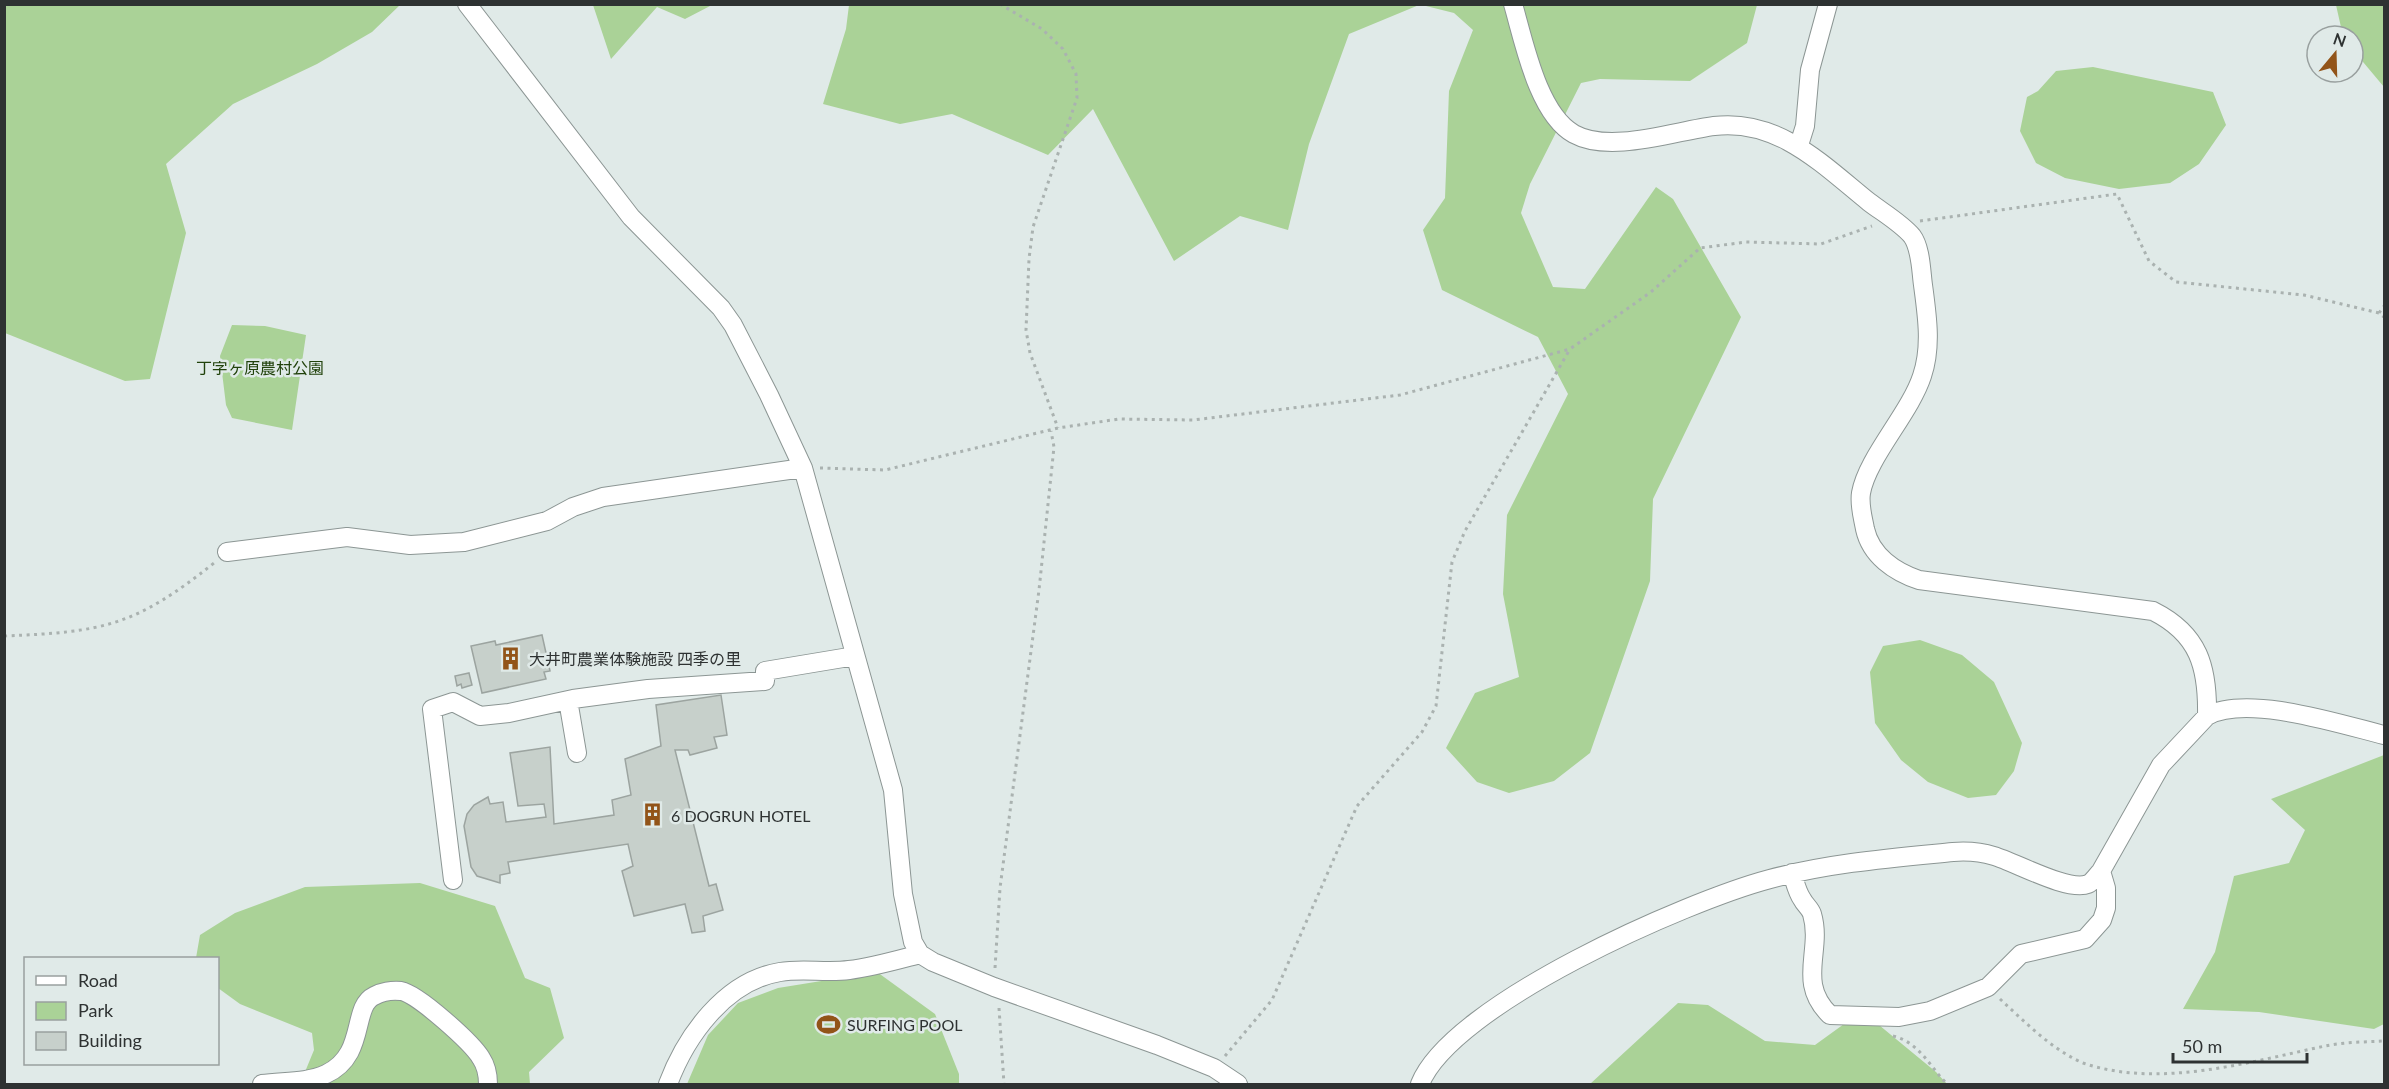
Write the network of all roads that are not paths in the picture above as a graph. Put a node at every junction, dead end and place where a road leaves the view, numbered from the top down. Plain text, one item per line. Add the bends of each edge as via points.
1 (467, 4) edge
2 (1513, 4) edge
3 (1828, 4) edge
4 (1799, 145) junction
5 (803, 468) junction
6 (228, 552) road end
7 (855, 656) junction
8 (568, 700) junction
9 (2207, 716) junction
10 (2385, 735) edge
11 (577, 753) dead end
12 (2101, 871) junction
13 (1792, 873) junction
14 (453, 880) dead end
15 (920, 954) junction
16 (262, 1084) edge
17 (488, 1084) edge
18 (668, 1084) edge
19 (1238, 1084) edge
20 (1420, 1084) edge

1 - 5 street via 631,217 721,309 764,385
2 - 4 street via 1545,101 1574,134 1593,141 1618,141 1732,125 1774,134
3 - 4 street via 1810,70 1805,126
4 - 9 street via 1912,237 1920,262 1928,346 1918,388 1861,493 1867,537 1876,553 1895,570 1919,580 2154,611 2183,630 2199,654 2208,696
5 - 6 street via 603,497 547,521 464,542 410,545 347,537
5 - 7 street
7 - 8 street via 765,671 765,681 648,689
7 - 15 street via 893,789 903,894 913,942
8 - 11 street
8 - 14 street via 480,716 453,702 432,709
9 - 10 street via 2232,707 2279,710
9 - 12 street via 2161,765
12 - 13 street via 2089,884 2078,885 1994,856 1956,852
12 - 13 street via 2106,908 2095,931 2085,939 2021,954 1988,987 1930,1011 1899,1017 1830,1015 1824,1010 1810,982 1812,912 1801,898
13 - 20 street via 1734,890 1581,955 1480,1019 1444,1051
15 - 18 street via 849,970 779,972 746,983 721,1002 701,1027
15 - 19 street via 998,988 1214,1068
16 - 17 street via 312,1079 334,1070 351,1052 365,1002 378,994 401,991 418,1000 475,1049 485,1065

